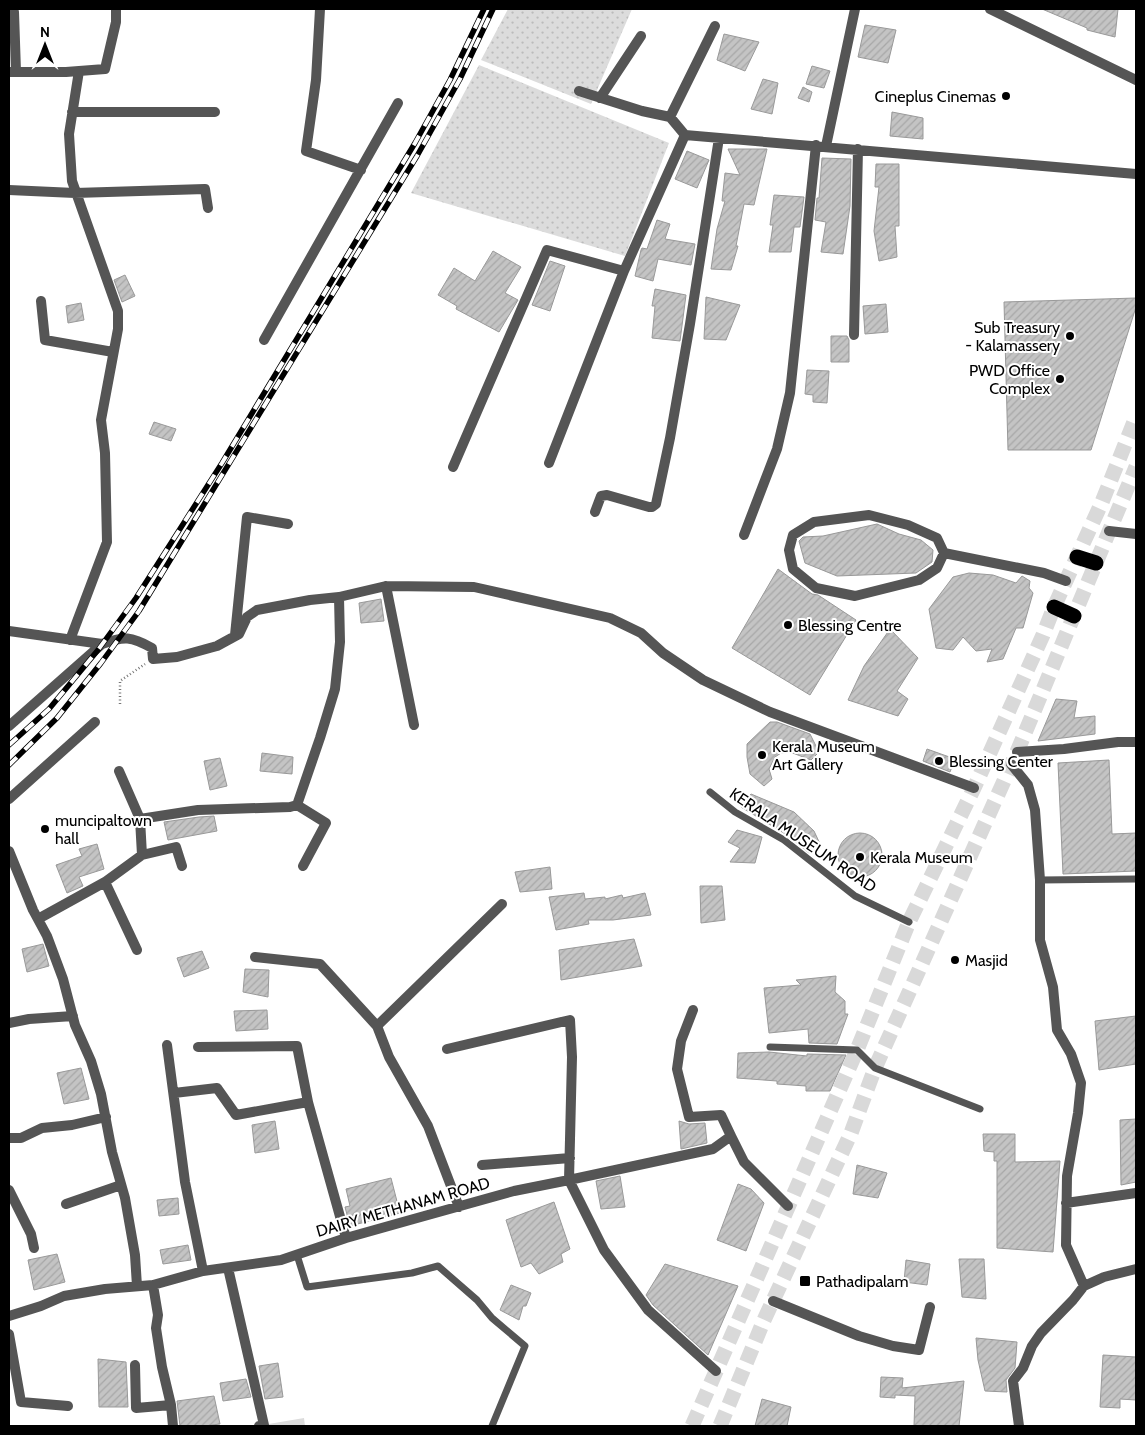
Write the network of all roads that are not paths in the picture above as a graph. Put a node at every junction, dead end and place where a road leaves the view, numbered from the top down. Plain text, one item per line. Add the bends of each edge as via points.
1 (116, 9) edge
2 (320, 9) edge
3 (855, 9) edge
4 (990, 9) edge
5 (14, 12) dead end
6 (715, 26) dead end
7 (641, 36) dead end
8 (79, 70) junction
9 (12, 72) edge
10 (1136, 80) edge
11 (579, 91) dead end
12 (600, 98) junction
13 (398, 104) dead end
14 (72, 112) junction
15 (215, 112) dead end
16 (670, 117) junction
17 (685, 135) junction
18 (719, 138) junction
19 (821, 146) junction
20 (858, 149) junction
21 (360, 170) junction
22 (1136, 174) edge
23 (9, 190) edge
24 (75, 193) junction
25 (208, 208) dead end
26 (624, 271) junction
27 (41, 302) dead end
28 (854, 335) dead end
29 (264, 340) dead end
30 (113, 352) junction
31 (549, 463) dead end
32 (453, 467) dead end
33 (595, 512) dead end
34 (288, 524) dead end
35 (1109, 531) dead end
36 (1136, 534) edge
37 (744, 535) dead end
38 (944, 554) junction
39 (1077, 557) dead end
40 (1096, 563) dead end
41 (1066, 581) dead end
42 (386, 586) junction
43 (339, 597) junction
44 (1054, 607) dead end
45 (1074, 616) dead end
46 (9, 631) edge
47 (235, 636) junction
48 (70, 640) junction
49 (102, 644) junction
50 (95, 722) dead end
51 (414, 725) dead end
52 (9, 726) edge
53 (1136, 742) edge
54 (1017, 752) dead end
55 (1011, 764) dead end
56 (119, 771) dead end
57 (974, 788) dead end
58 (710, 792) dead end
59 (9, 799) edge
60 (296, 805) junction
61 (140, 819) junction
62 (9, 851) edge
63 (142, 855) junction
64 (182, 866) dead end
65 (303, 866) dead end
66 (1136, 878) edge
67 (1040, 880) junction
68 (105, 882) junction
69 (502, 904) dead end
70 (38, 919) junction
71 (909, 922) dead end
72 (137, 950) dead end
73 (255, 957) dead end
74 (693, 1010) dead end
75 (73, 1016) junction
76 (9, 1023) edge
77 (377, 1026) junction
78 (168, 1045) dead end
79 (198, 1047) dead end
80 (770, 1047) dead end
81 (447, 1049) dead end
82 (174, 1093) junction
83 (308, 1102) junction
84 (980, 1109) dead end
85 (106, 1117) junction
86 (731, 1136) junction
87 (9, 1138) edge
88 (570, 1158) junction
89 (482, 1165) dead end
90 (569, 1180) junction
91 (121, 1185) junction
92 (9, 1190) edge
93 (1136, 1193) edge
94 (66, 1204) dead end
95 (1066, 1204) junction
96 (788, 1206) dead end
97 (459, 1207) junction
98 (346, 1238) junction
99 (34, 1248) dead end
100 (297, 1255) junction
101 (228, 1268) junction
102 (1136, 1269) edge
103 (203, 1271) junction
104 (153, 1285) junction
105 (137, 1286) junction
106 (1084, 1286) junction
107 (774, 1301) dead end
108 (930, 1307) dead end
109 (9, 1316) edge
110 (9, 1334) edge
111 (135, 1365) dead end
112 (716, 1372) dead end
113 (171, 1405) junction
114 (68, 1406) dead end
115 (173, 1426) edge
116 (260, 1426) edge
117 (492, 1426) edge
118 (1019, 1426) edge

1 - 8 street via 116,22 104,69
2 - 21 street via 316,80 306,151
3 - 19 street
4 - 10 street
5 - 9 street
6 - 16 street
7 - 12 street
8 - 9 street
8 - 14 street
11 - 12 street
12 - 16 street
13 - 21 street
14 - 15 street
14 - 24 street via 69,134
16 - 17 street
17 - 18 street
17 - 26 street
18 - 19 street
18 - 33 street via 690,324 656,504 649,507 606,495 601,496
19 - 20 street
19 - 37 street via 790,393 777,449
20 - 22 street
20 - 28 street
21 - 29 street
23 - 24 street
24 - 25 street via 205,189
24 - 30 street via 118,311
26 - 31 street
26 - 32 street via 547,250
27 - 30 street via 45,340
30 - 48 street via 101,420 107,542
34 - 47 street via 247,517
35 - 36 street
38 - 38 street via 937,538 908,524 869,515 814,522 793,535 789,550 793,569 816,588 855,596 920,580 937,568
38 - 41 street via 1044,573
39 - 40 highway
42 - 43 street
42 - 51 street
42 - 57 street via 474,587 610,618 641,633 663,654 703,680 770,712
43 - 47 street via 257,610 247,617
43 - 60 street via 340,642 335,689
44 - 45 highway
46 - 48 street
47 - 49 street via 217,646 177,657 153,659 152,648 139,640 120,637
48 - 49 street
49 - 52 street
50 - 59 street
53 - 54 street
55 - 67 street via 1028,785 1035,810
56 - 61 street
58 - 71 lane, KERALA MUSEUM ROAD via 735,812 784,840 856,896
60 - 61 street via 198,810
60 - 65 street via 326,823
61 - 63 street
62 - 70 street
63 - 64 street via 176,847
63 - 68 street
66 - 67 lane
67 - 95 street via 1040,940 1052,987 1057,1030 1071,1054 1080,1083 1066,1176
68 - 70 street
68 - 72 street
69 - 77 street
70 - 75 street via 63,979
73 - 77 street via 320,964
74 - 86 street via 681,1041 677,1069 689,1116 721,1115
75 - 76 street
75 - 85 street via 91,1062
77 - 97 street via 389,1057 428,1126
78 - 82 street
79 - 83 street via 297,1046
80 - 84 lane via 857,1050 875,1068
81 - 88 street via 570,1020
82 - 83 street via 217,1088 236,1115
82 - 103 street via 185,1182
83 - 98 street
85 - 87 street via 42,1128 21,1138
85 - 91 street
86 - 90 street, DAIRY METHANAM ROAD via 713,1149
86 - 96 street via 744,1162
88 - 89 street
88 - 90 street
90 - 97 street, DAIRY METHANAM ROAD
90 - 112 street via 604,1250 648,1310
91 - 94 street
91 - 105 street via 135,1255
92 - 99 street via 31,1234
93 - 95 street
95 - 106 street via 1066,1245
97 - 98 street, DAIRY METHANAM ROAD
98 - 100 street, DAIRY METHANAM ROAD
100 - 101 street, DAIRY METHANAM ROAD
100 - 117 lane via 307,1287 438,1266 477,1300 524,1346
101 - 103 street, DAIRY METHANAM ROAD
101 - 116 street via 264,1425
102 - 106 street
103 - 104 street, DAIRY METHANAM ROAD
104 - 105 street, DAIRY METHANAM ROAD
104 - 113 street via 158,1314 156,1328
105 - 109 street, DAIRY METHANAM ROAD via 64,1296
106 - 118 street via 1041,1333 1013,1381
107 - 108 street via 859,1336 919,1350
110 - 114 street via 22,1402
111 - 113 street via 136,1408
113 - 115 street

